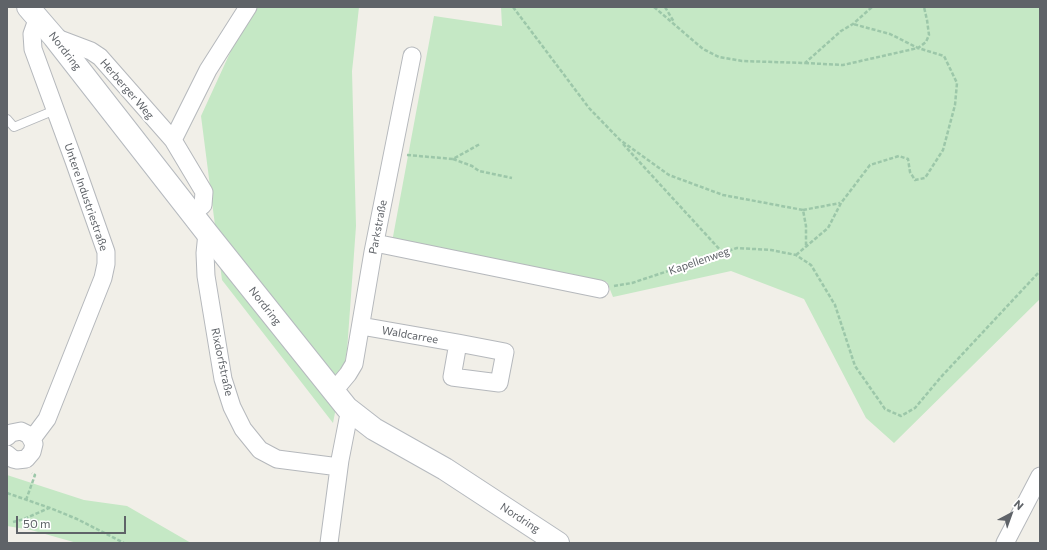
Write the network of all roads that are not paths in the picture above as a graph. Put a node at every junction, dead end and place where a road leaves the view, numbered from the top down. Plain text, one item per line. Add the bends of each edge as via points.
1 (248, 7) edge
2 (33, 12) edge
3 (54, 37) junction
4 (412, 56) dead end
5 (55, 110) junction
6 (7, 119) edge
7 (173, 140) junction
8 (192, 214) junction
9 (207, 233) junction
10 (375, 243) junction
11 (600, 288) road end
12 (361, 326) junction
13 (458, 343) dead end
14 (333, 392) junction
15 (352, 413) junction
16 (10, 430) edge
17 (32, 439) junction
18 (12, 457) edge
19 (339, 468) junction
20 (1040, 476) edge
21 (329, 543) edge
22 (558, 543) edge
23 (1005, 543) edge

1 - 7 street via 208,70
2 - 3 street, Nordring
2 - 5 street, Untere Industriestraße via 32,49
3 - 7 street, Herberger Weg via 100,57
3 - 8 street, Nordring
4 - 10 street, Parkstraße
5 - 6 lane via 14,127
5 - 17 street, Untere Industriestraße via 106,252 106,264 103,278 47,419
7 - 8 street, Herberger Weg via 204,192 203,205
8 - 9 street, Nordring
9 - 14 street, Nordring
9 - 19 street, Rixdorfstraße via 206,276 223,379 232,407 243,429 260,450 277,459
10 - 11 street
10 - 12 street, Parkstraße
12 - 13 street, Waldcarree
12 - 14 street, Parkstraße via 354,364
14 - 15 street, Nordring
15 - 19 street via 348,419
15 - 22 street, Nordring via 374,429 445,469
16 - 17 street via 25,432
17 - 18 street, Untere Industriestraße via 32,452 26,459
19 - 21 street
20 - 23 street

